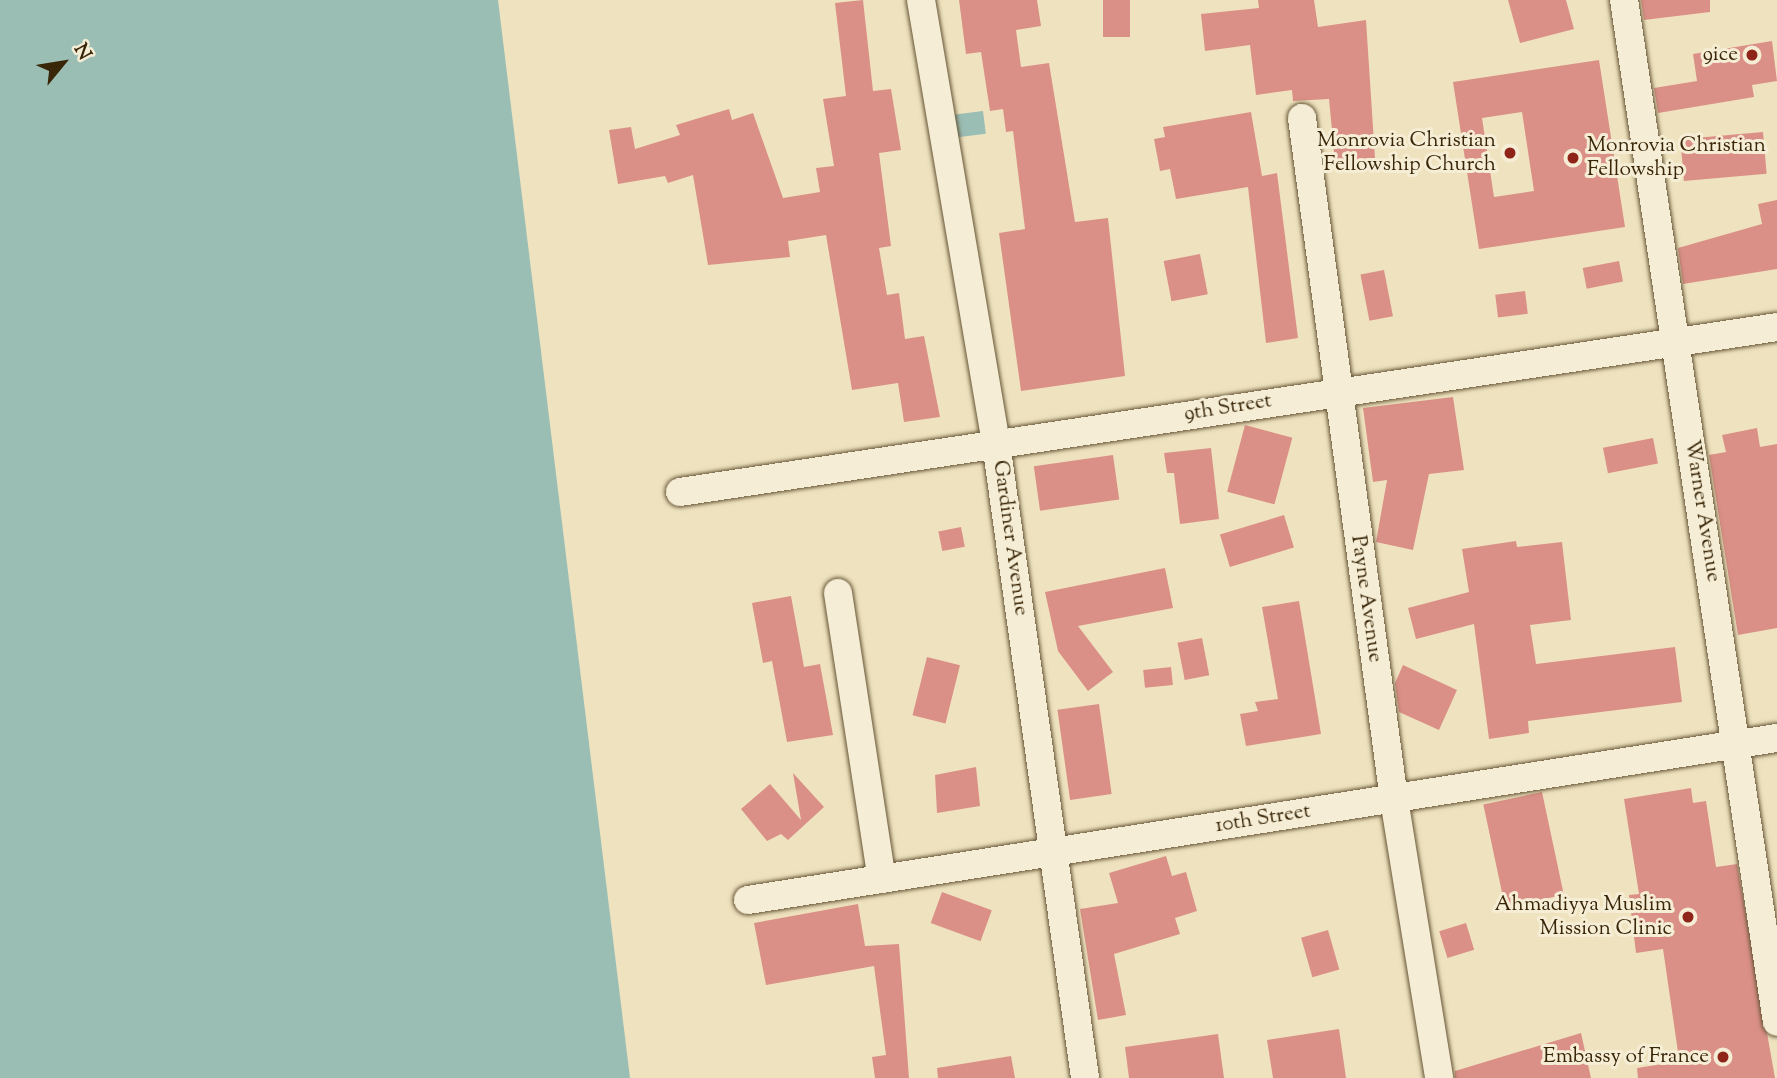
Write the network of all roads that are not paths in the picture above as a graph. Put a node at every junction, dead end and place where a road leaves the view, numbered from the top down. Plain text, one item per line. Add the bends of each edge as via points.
1 (921, 0) edge
2 (1624, 0) edge
3 (1302, 118) dead end
4 (1777, 327) edge
5 (1675, 344) junction
6 (1337, 391) junction
7 (996, 443) junction
8 (680, 492) dead end
9 (838, 593) dead end
10 (1777, 738) edge
11 (1740, 744) junction
12 (1394, 799) junction
13 (1055, 852) junction
14 (882, 879) junction
15 (748, 900) dead end
16 (1777, 1022) edge
17 (1085, 1078) edge
18 (1440, 1078) edge

1 - 7 street, Gardiner Avenue
2 - 5 street, Warner Avenue
3 - 6 street, Payne Avenue
4 - 5 street, 9th Street
5 - 6 street, 9th Street
5 - 11 street, Warner Avenue
6 - 7 street, 9th Street
6 - 12 street, Payne Avenue
7 - 8 street, 9th Street
7 - 13 street, Gardiner Avenue
9 - 14 street
10 - 11 street, 10th Street
11 - 12 street, 10th Street
11 - 16 street, Warner Avenue
12 - 13 street, 10th Street
12 - 18 street, Payne Avenue
13 - 14 street, 10th Street
13 - 17 street, Gardiner Avenue
14 - 15 street, 10th Street

